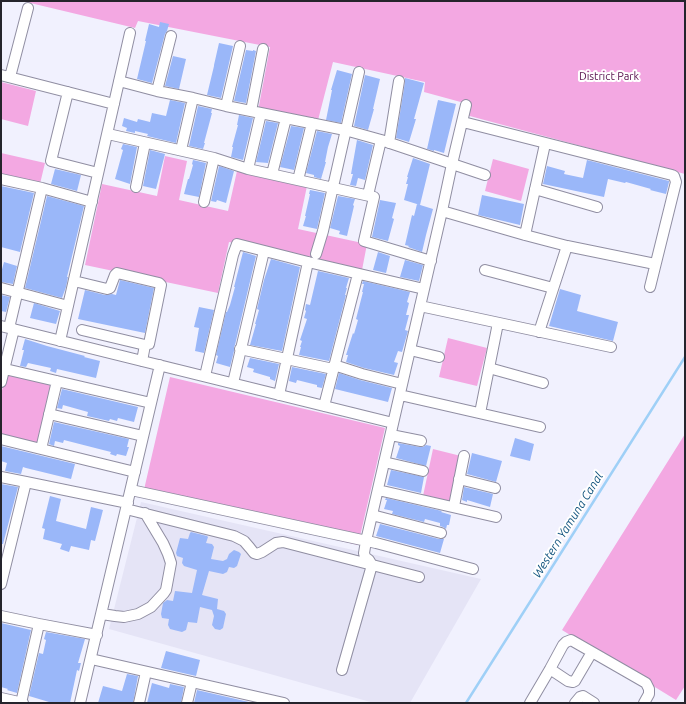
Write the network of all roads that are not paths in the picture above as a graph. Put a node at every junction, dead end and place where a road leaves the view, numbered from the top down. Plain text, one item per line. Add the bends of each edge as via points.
1 (28, 8) dead end
2 (130, 33) dead end
3 (171, 36) dead end
4 (240, 46) dead end
5 (263, 49) dead end
6 (359, 72) dead end
7 (5, 76) edge
8 (120, 81) junction
9 (399, 81) dead end
10 (157, 91) junction
11 (68, 92) junction
12 (193, 98) junction
13 (114, 104) junction
14 (466, 105) dead end
15 (226, 106) junction
16 (256, 112) junction
17 (286, 118) junction
18 (463, 122) junction
19 (312, 123) junction
20 (345, 130) junction
21 (108, 134) junction
22 (385, 142) junction
23 (145, 143) junction
24 (545, 144) junction
25 (181, 150) junction
26 (214, 158) junction
27 (452, 164) junction
28 (248, 168) junction
29 (98, 173) junction
30 (272, 174) junction
31 (485, 175) dead end
32 (1, 178) edge
33 (298, 180) junction
34 (136, 187) dead end
35 (42, 188) junction
36 (333, 188) junction
37 (535, 189) junction
38 (368, 195) junction
39 (92, 202) junction
40 (204, 202) dead end
41 (597, 207) dead end
42 (442, 212) junction
43 (525, 235) junction
44 (567, 246) junction
45 (264, 251) junction
46 (316, 254) dead end
47 (431, 261) junction
48 (308, 262) junction
49 (655, 264) junction
50 (485, 270) dead end
51 (358, 274) junction
52 (74, 280) junction
53 (1, 288) edge
54 (553, 288) junction
55 (650, 288) dead end
56 (424, 289) junction
57 (17, 292) junction
58 (68, 306) junction
59 (420, 306) junction
60 (498, 323) junction
61 (8, 328) edge
62 (82, 330) dead end
63 (539, 332) junction
64 (60, 341) junction
65 (145, 345) junction
66 (611, 347) dead end
67 (240, 349) junction
68 (410, 350) junction
69 (439, 356) dead end
70 (287, 359) junction
71 (142, 361) junction
72 (160, 365) junction
73 (333, 367) junction
74 (489, 368) junction
75 (3, 369) edge
76 (205, 376) junction
77 (57, 381) junction
78 (1, 382) edge
79 (233, 383) junction
80 (543, 383) dead end
81 (402, 384) junction
82 (279, 394) junction
83 (400, 395) junction
84 (151, 402) junction
85 (324, 406) junction
86 (480, 413) junction
87 (49, 414) junction
88 (394, 423) junction
89 (540, 427) dead end
90 (391, 435) junction
91 (143, 436) junction
92 (1, 440) edge
93 (421, 441) dead end
94 (41, 448) junction
95 (464, 456) dead end
96 (384, 462) junction
97 (423, 471) dead end
98 (135, 472) junction
99 (1, 477) edge
100 (459, 479) junction
101 (26, 482) junction
102 (495, 488) dead end
103 (131, 490) junction
104 (378, 490) junction
105 (127, 506) junction
106 (454, 506) junction
107 (145, 513) junction
108 (372, 515) junction
109 (496, 517) dead end
110 (441, 533) dead end
111 (366, 541) junction
112 (372, 565) junction
113 (473, 569) dead end
114 (419, 577) dead end
115 (1, 584) edge
116 (102, 614) junction
117 (1, 616) edge
118 (39, 624) junction
119 (97, 635) junction
120 (592, 652) junction
121 (91, 659) junction
122 (550, 669) junction
123 (342, 670) dead end
124 (146, 672) junction
125 (192, 682) junction
126 (1, 698) edge
127 (265, 701) edge
128 (22, 703) edge
129 (80, 703) edge
130 (139, 703) edge
131 (187, 703) edge
132 (284, 703) edge
133 (530, 703) edge
134 (575, 703) edge
135 (594, 703) edge
136 (644, 703) edge

1 - 7 street
2 - 8 street
3 - 10 street
4 - 15 street
5 - 16 street
6 - 20 street
7 - 11 street
8 - 10 street
8 - 13 street
9 - 22 street
10 - 12 street
11 - 13 street
11 - 29 street via 51,161
12 - 15 street
12 - 25 street
13 - 21 street
14 - 18 street
15 - 16 street
16 - 17 street
16 - 28 street
17 - 19 street
17 - 30 street
18 - 24 street
18 - 27 street
19 - 20 street
19 - 33 street
20 - 22 street
20 - 36 street
21 - 23 street
21 - 29 street
22 - 27 street
22 - 38 street
23 - 25 street
23 - 34 street
24 - 37 street
24 - 49 street via 674,176 676,182
25 - 26 street
26 - 28 street
26 - 40 street
27 - 31 street
27 - 42 street
28 - 30 street
29 - 39 street
30 - 33 street
32 - 35 street
33 - 36 street
35 - 39 street
35 - 57 street
36 - 38 street
36 - 46 street
37 - 41 street
37 - 43 street
38 - 47 street via 374,197 364,241
39 - 52 street
42 - 43 street
42 - 47 street
43 - 44 street
44 - 49 street
44 - 54 street
45 - 48 street
45 - 67 street
45 - 76 street via 237,244
47 - 56 street
48 - 51 street
48 - 70 street
49 - 55 street
50 - 54 street
51 - 56 street
51 - 73 street
52 - 58 street
52 - 65 street via 110,288 117,274 159,283 150,344
53 - 57 street
54 - 63 street
56 - 59 street
57 - 58 street
57 - 61 street
58 - 64 street
59 - 60 street
59 - 68 street
60 - 63 street
60 - 74 street
61 - 64 street
61 - 75 street
62 - 65 street
63 - 66 street
64 - 71 street
65 - 71 street
67 - 70 street
67 - 79 street
68 - 69 street
68 - 81 street
70 - 73 street
70 - 82 street
71 - 72 street
72 - 76 street
72 - 84 street
73 - 81 street
73 - 85 street
74 - 80 street
74 - 86 street
75 - 77 street
75 - 78 street
76 - 79 street
77 - 84 street
77 - 87 street
79 - 82 street
81 - 83 street
82 - 85 street
83 - 86 street
83 - 88 street
84 - 91 street
85 - 88 street
86 - 89 street
87 - 91 street
87 - 94 street
88 - 90 street
90 - 93 street
90 - 96 street
91 - 98 street
92 - 94 street
94 - 98 street
95 - 100 street
96 - 97 street
96 - 104 street
98 - 103 street
99 - 101 street
100 - 102 street
100 - 106 street
101 - 105 street
101 - 115 street
103 - 105 street
103 - 111 street
104 - 106 street
104 - 108 street
105 - 107 street
105 - 116 street
106 - 109 street
107 - 112 street via 234,536 244,541 257,554 276,543 283,542
107 - 116 street via 163,543 171,563 166,590 151,607 138,614 124,617
108 - 110 street
108 - 111 street
111 - 112 street via 364,553
111 - 113 street
112 - 114 street
112 - 123 street
116 - 119 street
117 - 118 street
118 - 119 street
118 - 128 street
119 - 121 street
120 - 122 street via 571,640 566,642
120 - 122 street via 573,682
120 - 136 street via 646,683 649,694
121 - 124 street
121 - 129 street
122 - 133 street
124 - 125 street
124 - 130 street
125 - 127 street
125 - 131 street
126 - 128 street
127 - 132 street
134 - 135 street via 583,696

